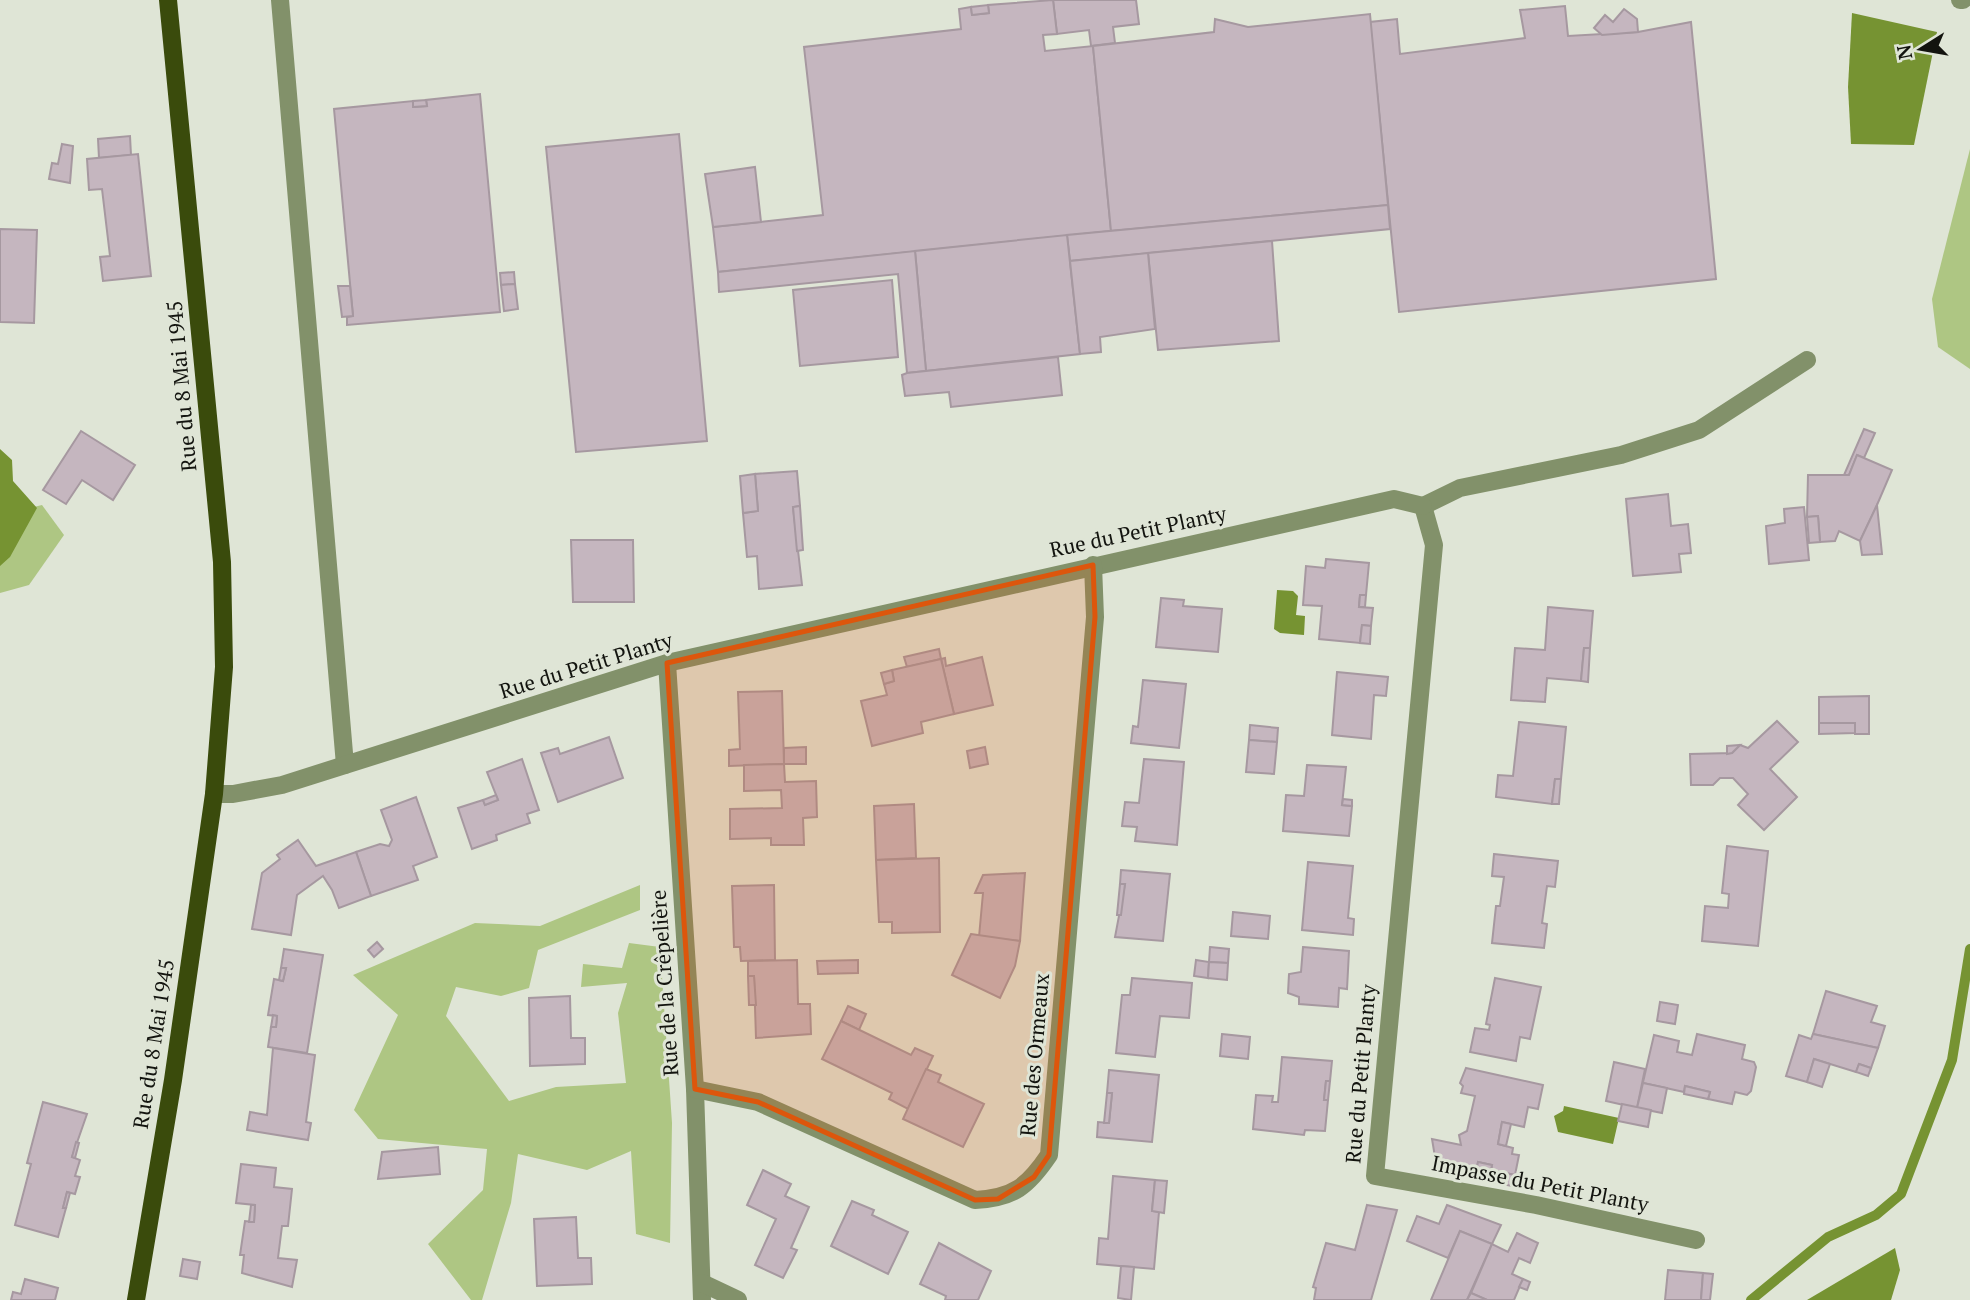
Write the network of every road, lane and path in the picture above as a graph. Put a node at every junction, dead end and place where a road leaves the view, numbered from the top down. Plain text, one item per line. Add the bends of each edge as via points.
1 (168, 0) edge
2 (280, 0) edge
3 (1807, 359) dead end
4 (1423, 506) junction
5 (1093, 565) junction
6 (667, 663) junction
7 (345, 765) junction
8 (214, 794) junction
9 (695, 1089) junction
10 (1375, 1177) joint
11 (1696, 1240) dead end
12 (702, 1292) edge
13 (136, 1300) edge
14 (738, 1300) edge

1 - 8 main road, Rue du 8 Mai 1945 via 222,562 224,667
2 - 7 street
3 - 4 street via 1699,430 1621,455 1460,488
4 - 5 street, Rue du Petit Planty via 1394,499
4 - 10 street, Rue du Petit Planty via 1433,545
5 - 6 street, Rue du Petit Planty
5 - 9 street, Rue des Ormeaux via 1094,617 1049,1155 1034,1177 998,1199 975,1200 758,1102
6 - 7 street, Rue du Petit Planty
6 - 9 street, Rue de la Crêpelière
7 - 8 street, Rue du Petit Planty via 282,785
8 - 13 main road, Rue du 8 Mai 1945
9 - 12 street, Rue de la Crêpelière
10 - 11 street, Impasse du Petit Planty via 1536,1205
12 - 14 street

